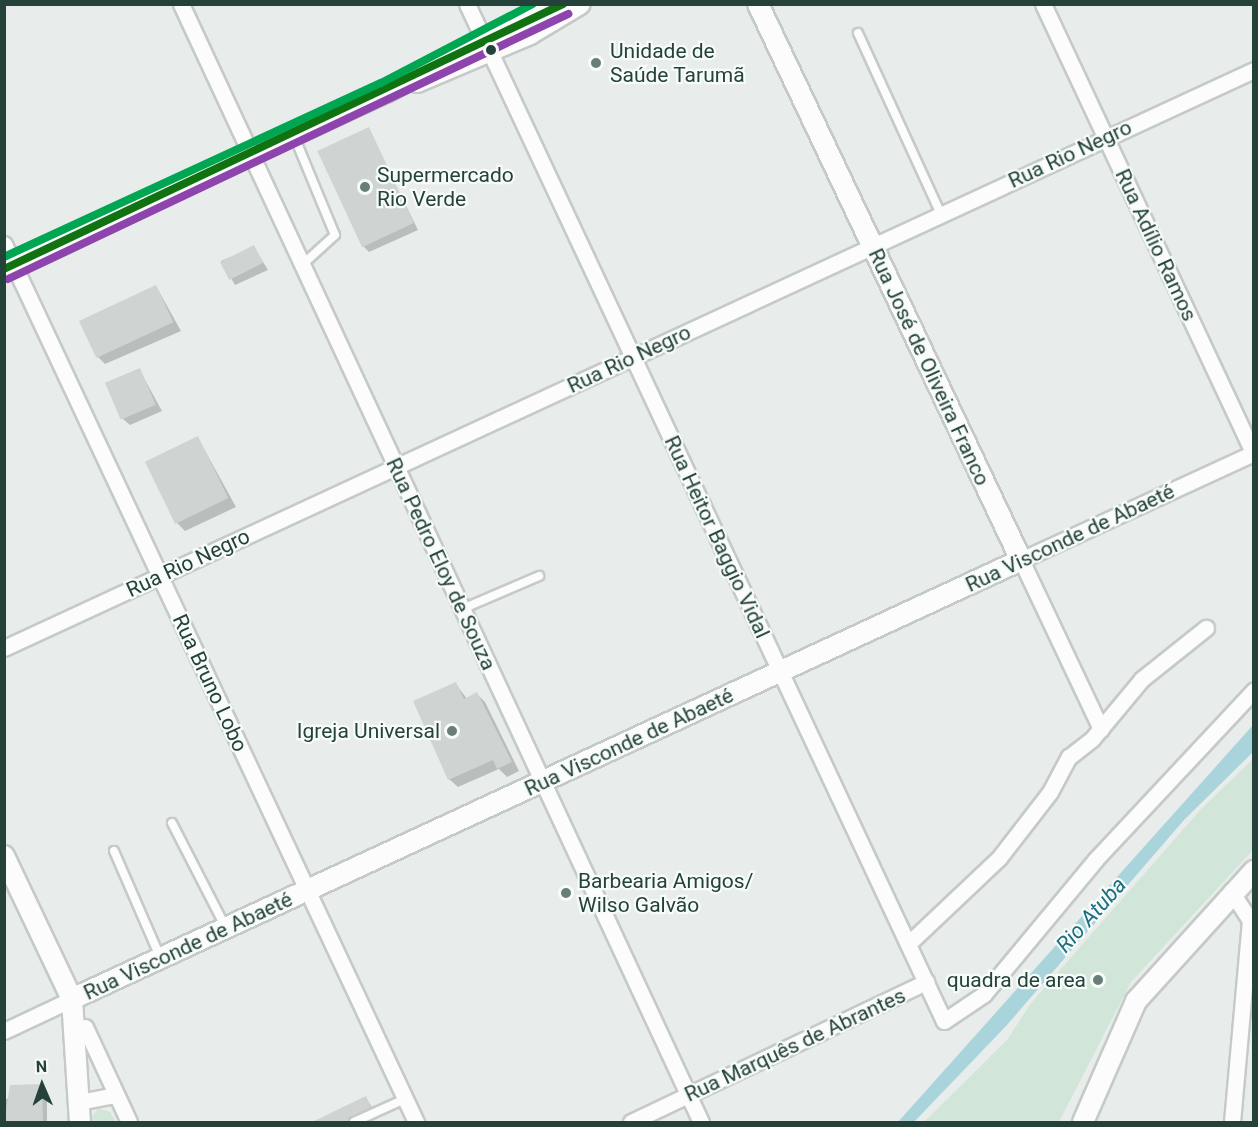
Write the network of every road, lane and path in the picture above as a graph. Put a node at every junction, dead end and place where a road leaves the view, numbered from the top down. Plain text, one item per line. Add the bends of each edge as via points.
1 (181, 4) edge
2 (467, 4) edge
3 (564, 4) edge
4 (580, 4) edge
5 (758, 4) edge
6 (1043, 4) edge
7 (858, 33) dead end
8 (487, 45) junction
9 (1254, 70) edge
10 (294, 134) junction
11 (1106, 138) junction
12 (251, 154) junction
13 (941, 214) junction
14 (4, 244) edge
15 (872, 246) junction
16 (9, 266) edge
17 (302, 266) junction
18 (633, 357) junction
19 (1253, 453) edge
20 (396, 467) junction
21 (1021, 560) junction
22 (160, 576) junction
23 (539, 576) dead end
24 (462, 609) junction
25 (1206, 628) dead end
26 (4, 648) edge
27 (780, 672) junction
28 (1254, 690) edge
29 (1101, 729) junction
30 (543, 782) junction
31 (172, 823) dead end
32 (114, 851) dead end
33 (4, 856) edge
34 (1254, 871) edge
35 (308, 890) junction
36 (1231, 891) junction
37 (1252, 920) edge
38 (226, 928) junction
39 (908, 944) junction
40 (160, 958) junction
41 (926, 982) junction
42 (72, 999) junction
43 (85, 1028) dead end
44 (4, 1030) edge
45 (116, 1095) junction
46 (689, 1095) junction
47 (405, 1099) junction
48 (79, 1102) junction
49 (80, 1122) edge
50 (129, 1122) edge
51 (354, 1122) edge
52 (416, 1122) edge
53 (631, 1122) edge
54 (701, 1122) edge
55 (1083, 1122) edge
56 (1232, 1122) edge

1 - 12 street, Rua Pedro Eloy de Souza
2 - 8 street, Rua Heitor Baggio Vidal
3 - 8 street
4 - 8 street
5 - 15 street, Rua José de Oliveira Franco
6 - 11 street, Rua Adílio Ramos
7 - 13 lane
8 - 10 street
8 - 18 street, Rua Heitor Baggio Vidal
9 - 11 street, Rua Rio Negro
10 - 12 street
10 - 17 lane via 335,235
11 - 13 street, Rua Rio Negro
11 - 19 street, Rua Adílio Ramos
12 - 16 street
12 - 17 street, Rua Pedro Eloy de Souza
13 - 15 street, Rua Rio Negro
14 - 16 street, Rua Bruno Lobo
15 - 18 street, Rua Rio Negro
15 - 21 street, Rua José de Oliveira Franco
16 - 22 street, Rua Bruno Lobo
17 - 20 street, Rua Pedro Eloy de Souza
18 - 20 street, Rua Rio Negro
18 - 27 street, Rua Heitor Baggio Vidal
19 - 21 street, Rua Visconde de Abaeté
20 - 22 street, Rua Rio Negro
20 - 24 street, Rua Pedro Eloy de Souza
21 - 27 street, Rua Visconde de Abaeté
21 - 29 street, Rua José de Oliveira Franco
22 - 26 street, Rua Rio Negro
22 - 35 street, Rua Bruno Lobo
23 - 24 lane
24 - 30 street, Rua Pedro Eloy de Souza
25 - 29 street via 1142,679
27 - 30 street, Rua Visconde de Abaeté
27 - 39 street, Rua Heitor Baggio Vidal
28 - 41 street, Rua Heitor Baggio Vidal via 1096,859 984,994 944,1021
29 - 39 street via 1064,762 1050,792 979,881
30 - 35 street, Rua Visconde de Abaeté
30 - 46 street, Rua Pedro Eloy de Souza
31 - 38 lane
32 - 40 lane
33 - 42 street
34 - 36 street
35 - 38 street, Rua Visconde de Abaeté
35 - 47 street, Rua Bruno Lobo
36 - 37 street
36 - 55 street via 1136,1001
37 - 56 street
38 - 40 street, Rua Visconde de Abaeté
39 - 41 street, Rua Heitor Baggio Vidal
40 - 42 street, Rua Visconde de Abaeté
41 - 46 street, Rua Marquês de Abrantes
42 - 44 street, Rua Visconde de Abaeté
42 - 48 street
43 - 45 street
45 - 48 street
45 - 50 street
46 - 53 street, Rua Marquês de Abrantes
46 - 54 street, Rua Pedro Eloy de Souza
47 - 51 lane
47 - 52 street, Rua Bruno Lobo
48 - 49 street

